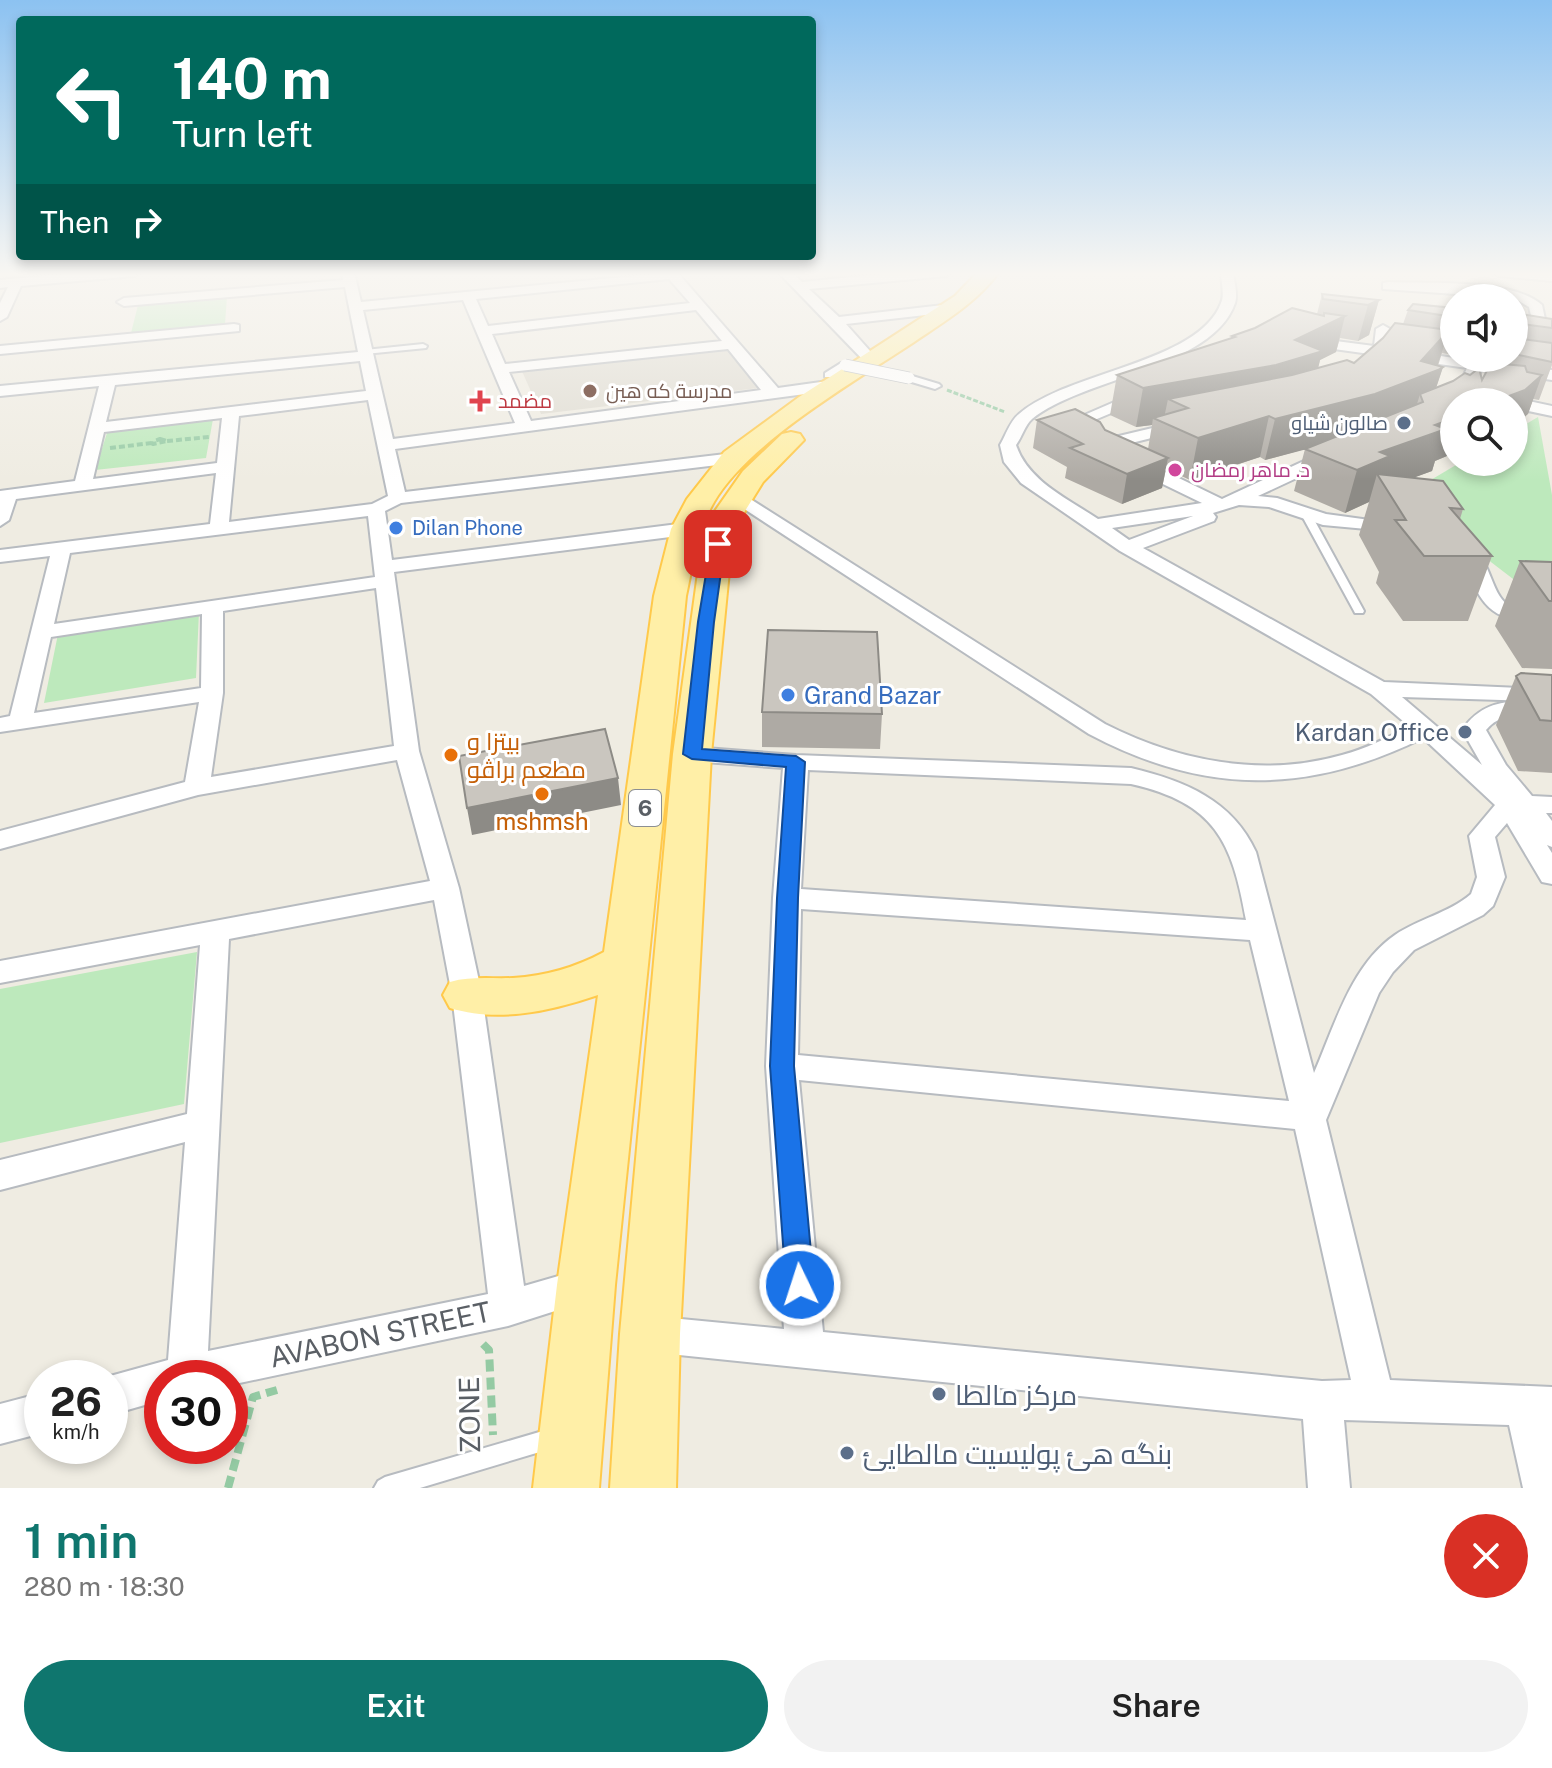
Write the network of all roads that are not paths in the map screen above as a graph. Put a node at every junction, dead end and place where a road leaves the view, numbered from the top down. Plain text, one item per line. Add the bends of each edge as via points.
1 (35, 341) edge
2 (205, 341) edge
3 (301, 341) edge
4 (363, 341) edge
5 (489, 341) edge
6 (729, 341) edge
7 (840, 341) edge
8 (883, 341) edge
9 (932, 341) edge
10 (1191, 341) edge
11 (1308, 341) edge
12 (1380, 341) edge
13 (731, 344) junction
14 (423, 346) dead end
15 (0, 350) edge
16 (1378, 353) junction
17 (366, 354) junction
18 (1440, 358) edge
19 (500, 369) junction
20 (1528, 370) edge
21 (845, 371) junction
22 (1360, 374) edge
23 (1552, 375) edge
24 (108, 381) junction
25 (935, 386) road end
26 (1156, 390) edge
27 (0, 391) edge
28 (766, 394) junction
29 (374, 395) junction
30 (1528, 406) edge
31 (1552, 411) edge
32 (231, 412) junction
33 (1084, 418) junction
34 (1192, 424) edge
35 (525, 426) junction
36 (95, 428) junction
37 (1060, 429) edge
38 (1130, 437) junction
39 (386, 445) junction
40 (1341, 452) edge
41 (734, 458) junction
42 (224, 467) junction
43 (83, 485) junction
44 (4, 495) edge
45 (738, 499) junction
46 (1229, 503) junction
47 (386, 504) junction
48 (1306, 514) junction
49 (0, 520) edge
50 (1095, 525) junction
51 (219, 528) junction
52 (686, 529) junction
53 (1415, 531) edge
54 (1458, 543) edge
55 (1127, 547) junction
56 (61, 549) junction
57 (0, 556) edge
58 (384, 574) junction
59 (213, 606) junction
60 (1359, 611) dead end
61 (1552, 620) edge
62 (42, 632) junction
63 (1379, 689) junction
64 (212, 693) junction
65 (1552, 695) edge
66 (1552, 710) edge
67 (10, 723) edge
68 (1426, 728) junction
69 (407, 751) junction
70 (692, 754) junction
71 (796, 762) junction
72 (197, 787) junction
73 (1518, 803) junction
74 (1552, 805) edge
75 (1552, 838) edge
76 (0, 840) edge
77 (1552, 875) edge
78 (445, 888) junction
79 (787, 898) junction
80 (1260, 931) junction
81 (215, 932) junction
82 (626, 961) junction
83 (0, 972) edge
84 (467, 995) junction
85 (782, 1066) junction
86 (1311, 1117) junction
87 (201, 1124) junction
88 (0, 1175) edge
89 (586, 1285) junction
90 (508, 1308) junction
91 (650, 1334) junction
92 (805, 1348) junction
93 (176, 1360) edge
94 (248, 1362) edge
95 (1375, 1399) junction
96 (1322, 1401) junction
97 (1538, 1406) edge
98 (24, 1418) edge
99 (0, 1424) edge
100 (571, 1433) junction
101 (385, 1488) edge
102 (566, 1488) edge
103 (643, 1488) edge
104 (1329, 1488) edge
105 (1544, 1488) edge

1 - 15 street
2 - 24 street
3 - 17 street
4 - 17 street
5 - 19 street
6 - 13 street
7 - 21 street
8 - 21 main road, 6
9 - 45 main road, 6 via 787,443
10 - 50 street via 1047,404 1023,418 1008,445 1027,479
11 - 16 street
12 - 16 street
13 - 19 street
13 - 28 street via 770,388
14 - 17 lane
16 - 18 street
16 - 22 street
17 - 29 street
19 - 35 street
20 - 23 street
21 - 25 street, bridge
21 - 28 street
21 - 41 main road, 6
24 - 27 street
24 - 36 street
26 - 33 street
28 - 35 street
29 - 32 street
29 - 39 street
30 - 31 street
32 - 36 street
32 - 42 street
33 - 37 street
33 - 38 street
34 - 38 street
35 - 39 street
36 - 43 street
38 - 46 street via 1105,449
39 - 47 street
40 - 46 street
41 - 47 street
41 - 52 main road, 6 via 701,499
42 - 43 street
42 - 51 street
43 - 44 street
44 - 49 street
45 - 68 street via 1097,729 1147,753 1211,768 1296,772 1348,762
45 - 70 main road, 6 via 716,551
46 - 48 street via 1271,502
46 - 50 street
46 - 55 street via 1202,520
47 - 51 street
47 - 58 street
48 - 53 street
48 - 60 lane
50 - 55 street
51 - 56 street
52 - 58 street
52 - 82 main road, 6 via 670,596
54 - 61 street via 1468,551 1499,610
55 - 63 street
56 - 57 street
56 - 62 street
58 - 59 street
58 - 69 street
59 - 62 street
59 - 64 street
62 - 67 street
63 - 65 street
63 - 68 street
64 - 67 street
64 - 72 street
66 - 73 street via 1491,712 1474,730
68 - 73 street
69 - 72 street
69 - 78 street
70 - 71 street
70 - 91 main road, 6
71 - 79 street
71 - 80 street via 1157,781 1204,805 1236,839
72 - 76 street
73 - 74 street
73 - 75 street
73 - 77 street
73 - 86 street via 1482,836 1491,877 1483,899 1404,943 1366,989
78 - 81 street
78 - 84 street
79 - 80 street
79 - 85 street
80 - 86 street
81 - 83 street
81 - 87 street
82 - 84 main road via 548,993
82 - 89 main road, 6
84 - 90 street
85 - 86 street
85 - 92 street
86 - 95 street
87 - 88 street
87 - 93 street
89 - 90 street, AVABON STREET
89 - 100 main road, 6
90 - 94 street, AVABON STREET
91 - 92 street
91 - 103 main road, 6
92 - 96 street
95 - 96 street
95 - 97 street
96 - 104 street
97 - 105 street
98 - 99 street
100 - 101 lane
100 - 102 main road, 6

